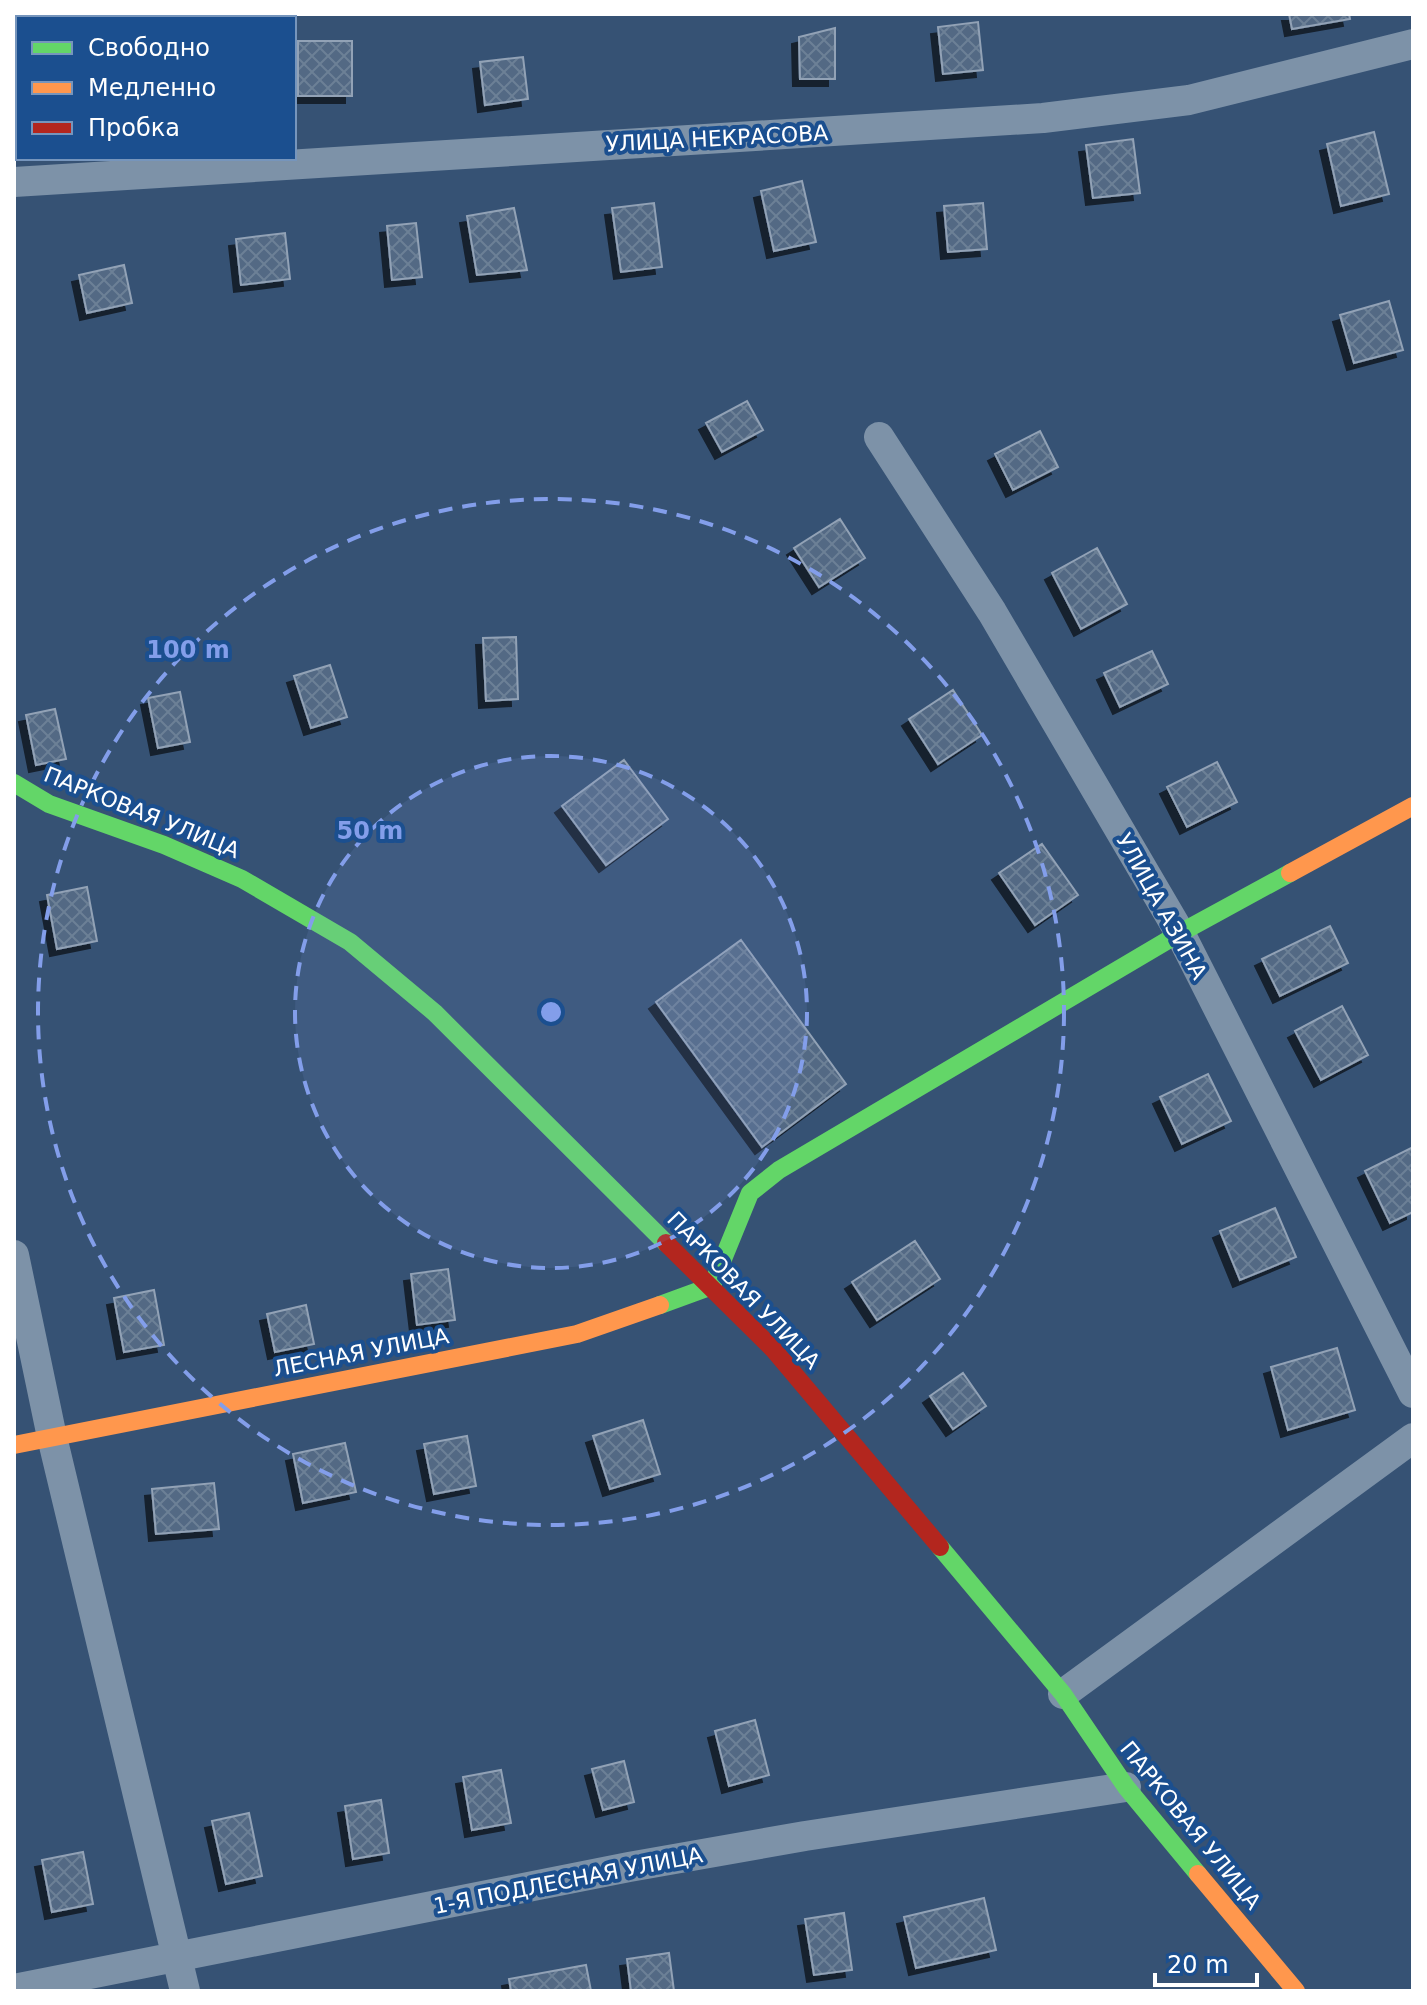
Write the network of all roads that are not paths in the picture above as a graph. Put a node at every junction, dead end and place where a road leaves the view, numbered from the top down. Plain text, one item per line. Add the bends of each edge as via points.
1 (1413, 44) edge
2 (14, 182) edge
3 (879, 437) dead end
4 (16, 787) edge
5 (1413, 806) edge
6 (1180, 933) junction
7 (14, 1255) edge
8 (712, 1286) junction
9 (1413, 1393) edge
10 (52, 1437) junction
11 (1413, 1438) edge
12 (14, 1445) edge
13 (1063, 1694) junction
14 (1126, 1787) junction
15 (178, 1956) junction
16 (14, 1989) edge
17 (185, 1991) edge
18 (1296, 1991) edge

1 - 2 street, УЛИЦА НЕКРАСОВА via 1189,100 1043,118
3 - 6 street, УЛИЦА АЗИНА via 992,612
4 - 8 main road, ПАРКОВАЯ УЛИЦА via 242,879 350,942 435,1013
5 - 6 main road
6 - 8 main road via 779,1170 750,1193
6 - 9 street, УЛИЦА АЗИНА
7 - 10 street
8 - 10 main road, ЛЕСНАЯ УЛИЦА via 577,1334
8 - 13 main road, ПАРКОВАЯ УЛИЦА via 773,1349
10 - 12 main road, ЛЕСНАЯ УЛИЦА
10 - 15 street
11 - 13 street
13 - 14 main road, ПАРКОВАЯ УЛИЦА
14 - 15 street, 1-Я ПОДЛЕСНАЯ УЛИЦА via 747,1846
14 - 18 main road, ПАРКОВАЯ УЛИЦА
15 - 16 street, 1-Я ПОДЛЕСНАЯ УЛИЦА
15 - 17 street

